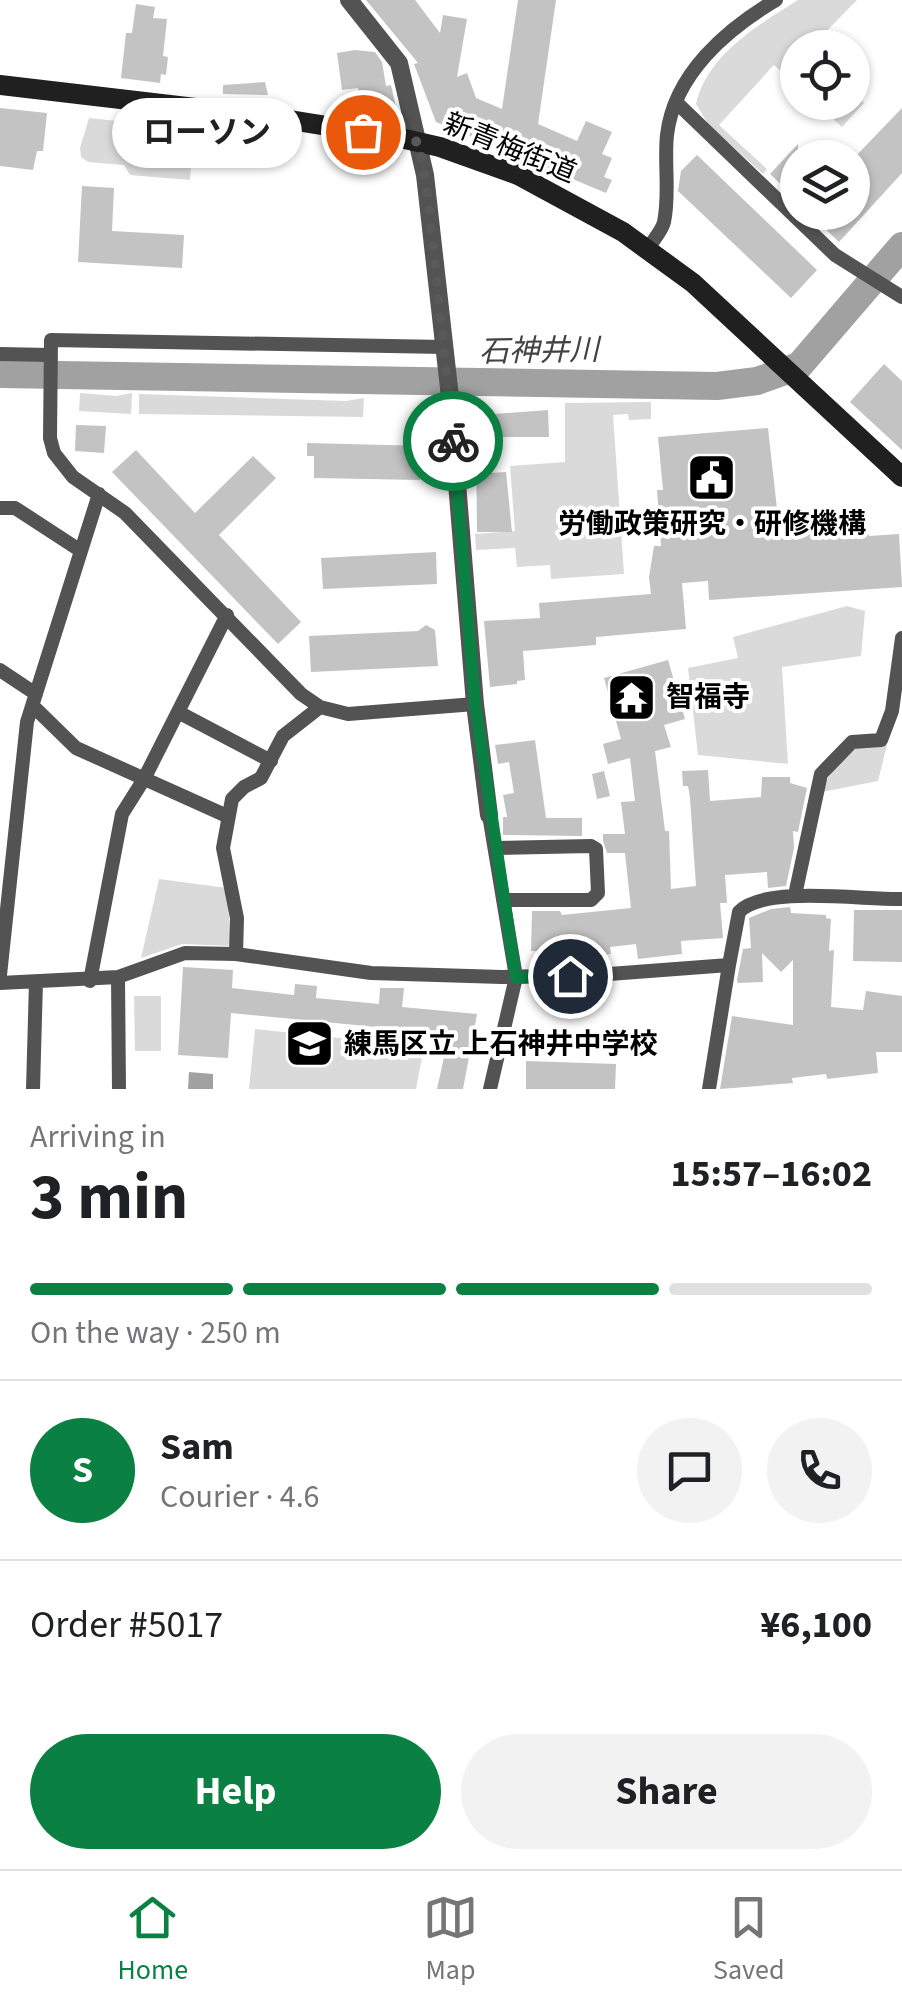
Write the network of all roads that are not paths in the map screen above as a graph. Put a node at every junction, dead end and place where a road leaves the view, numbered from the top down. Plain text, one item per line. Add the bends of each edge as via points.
1 (349, 0) edge
2 (776, 0) edge
3 (0, 85) edge
4 (677, 104) junction
5 (419, 142) junction
6 (648, 248) junction
7 (902, 298) edge
8 (0, 354) edge
9 (445, 357) junction
10 (50, 358) junction
11 (902, 478) edge
12 (99, 494) junction
13 (0, 508) edge
14 (81, 551) junction
15 (227, 615) junction
16 (902, 638) edge
17 (0, 670) edge
18 (34, 700) junction
19 (475, 704) junction
20 (320, 707) junction
21 (178, 712) junction
22 (271, 761) junction
23 (144, 779) junction
24 (489, 815) joint
25 (227, 816) junction
26 (494, 848) junction
27 (795, 895) junction
28 (902, 899) edge
29 (503, 900) junction
30 (236, 954) junction
31 (729, 965) junction
32 (0, 975) edge
33 (118, 977) junction
34 (516, 978) junction
35 (90, 980) junction
36 (36, 982) junction
37 (0, 983) edge
38 (33, 1089) edge
39 (119, 1089) edge
40 (490, 1089) edge
41 (709, 1089) edge

1 - 5 street via 399,63
2 - 4 street via 738,22 708,52
3 - 5 main road, 新青梅街道 via 265,116
4 - 6 street via 667,136 664,224
4 - 7 street via 835,254
5 - 6 main road, 新青梅街道 via 518,175
5 - 9 street
6 - 11 main road, 新青梅街道
8 - 10 street
9 - 10 street via 51,340
9 - 19 street
10 - 12 street via 54,453
12 - 14 street
12 - 15 street
13 - 14 street via 15,508
14 - 18 street
15 - 20 street
15 - 21 street
16 - 27 street via 881,740 852,742 821,774
17 - 18 street
18 - 23 street via 76,748
18 - 32 street
19 - 20 street via 348,714
19 - 24 street
20 - 22 street via 283,736
21 - 22 street
21 - 23 street
22 - 25 street via 261,778 232,799
23 - 25 street
23 - 35 street via 122,814
24 - 26 street
25 - 30 street via 223,848 238,918
26 - 29 street
26 - 29 street via 596,849 598,894 591,900
27 - 28 street
27 - 31 street via 742,907
29 - 34 street
30 - 33 street via 185,953
30 - 34 street via 371,973
31 - 34 street
31 - 41 street
33 - 35 street
33 - 39 street
34 - 40 street
35 - 36 street
36 - 37 street
36 - 38 street

